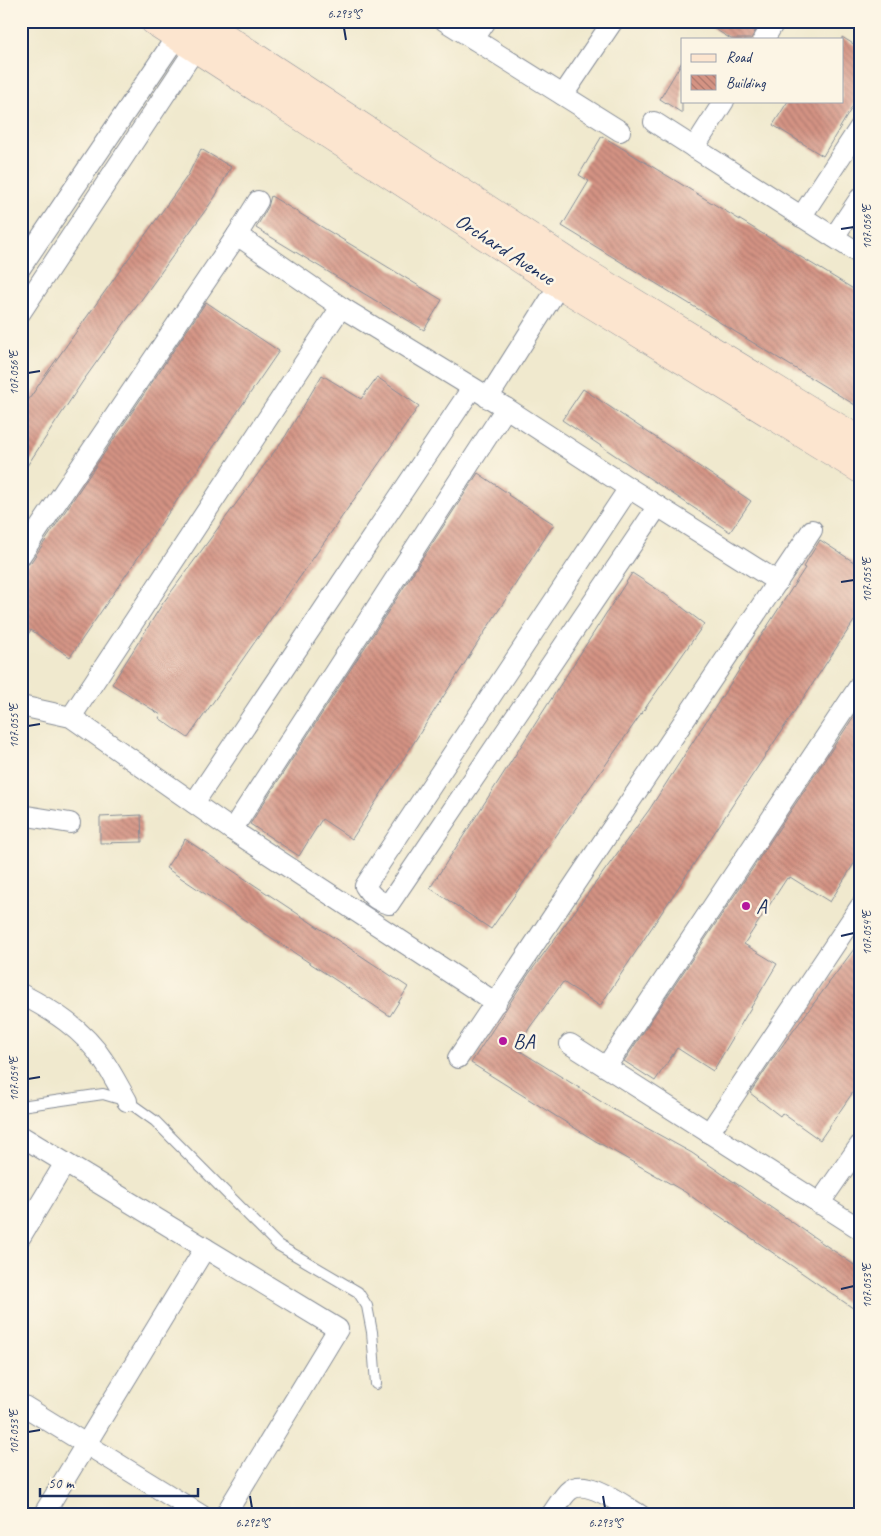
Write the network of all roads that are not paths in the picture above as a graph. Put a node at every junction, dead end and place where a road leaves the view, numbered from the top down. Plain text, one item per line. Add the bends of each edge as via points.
1 (446, 21) edge
2 (486, 21) edge
3 (614, 21) edge
4 (775, 21) edge
5 (191, 28) edge
6 (765, 38) edge
7 (474, 39) junction
8 (563, 95) junction
9 (723, 102) edge
10 (654, 122) dead end
11 (860, 126) edge
12 (620, 131) dead end
13 (694, 148) junction
14 (860, 198) edge
15 (258, 201) dead end
16 (801, 217) junction
17 (237, 235) junction
18 (834, 237) junction
19 (860, 254) edge
20 (21, 267) edge
21 (566, 274) junction
22 (341, 307) junction
23 (21, 312) edge
24 (480, 393) junction
25 (506, 408) junction
26 (860, 441) edge
27 (860, 470) edge
28 (629, 488) junction
29 (658, 506) junction
30 (812, 530) dead end
31 (21, 555) edge
32 (778, 582) junction
33 (860, 685) edge
34 (21, 706) edge
35 (71, 717) junction
36 (194, 803) junction
37 (21, 815) edge
38 (70, 823) dead end
39 (232, 830) junction
40 (860, 907) edge
41 (21, 994) edge
42 (496, 1003) junction
43 (570, 1044) dead end
44 (458, 1058) dead end
45 (606, 1067) junction
46 (127, 1101) junction
47 (21, 1106) edge
48 (709, 1133) junction
49 (21, 1136) edge
50 (860, 1145) edge
51 (65, 1163) junction
52 (819, 1204) junction
53 (860, 1229) edge
54 (21, 1236) edge
55 (205, 1248) junction
56 (376, 1384) dead end
57 (21, 1404) edge
58 (86, 1444) junction
59 (43, 1515) edge
60 (202, 1515) edge
61 (225, 1515) edge
62 (551, 1515) edge
63 (640, 1515) edge

1 - 7 street
2 - 7 street
3 - 8 street
4 - 6 street
5 - 20 street
5 - 21 street, Orchard Avenue
5 - 23 street
7 - 8 street
8 - 12 street
9 - 13 street
10 - 13 street
11 - 16 street
13 - 16 street
14 - 18 street
15 - 17 street
16 - 18 street
17 - 22 street
17 - 31 street
18 - 19 street
21 - 24 street
21 - 26 street, Orchard Avenue
21 - 27 street, Orchard Avenue
22 - 24 street
22 - 35 street
24 - 25 street
24 - 36 street
25 - 28 street
25 - 39 street
28 - 29 street
28 - 29 street via 365,886 378,901 389,904
29 - 32 street
30 - 32 street
32 - 42 street
33 - 45 street
34 - 35 street
35 - 36 street
36 - 39 street
37 - 38 street
39 - 42 street
40 - 48 street
41 - 46 street via 72,1025 102,1058
42 - 44 street
43 - 45 street
45 - 48 street
46 - 47 lane via 103,1094
46 - 56 lane via 155,1122 278,1245 358,1292 367,1306
48 - 52 street
49 - 51 street
50 - 52 street
51 - 54 street
51 - 55 street
52 - 53 street
55 - 58 street
55 - 61 street via 338,1329
57 - 58 street
58 - 59 street
58 - 60 street
62 - 63 street via 570,1490 581,1486 595,1488

